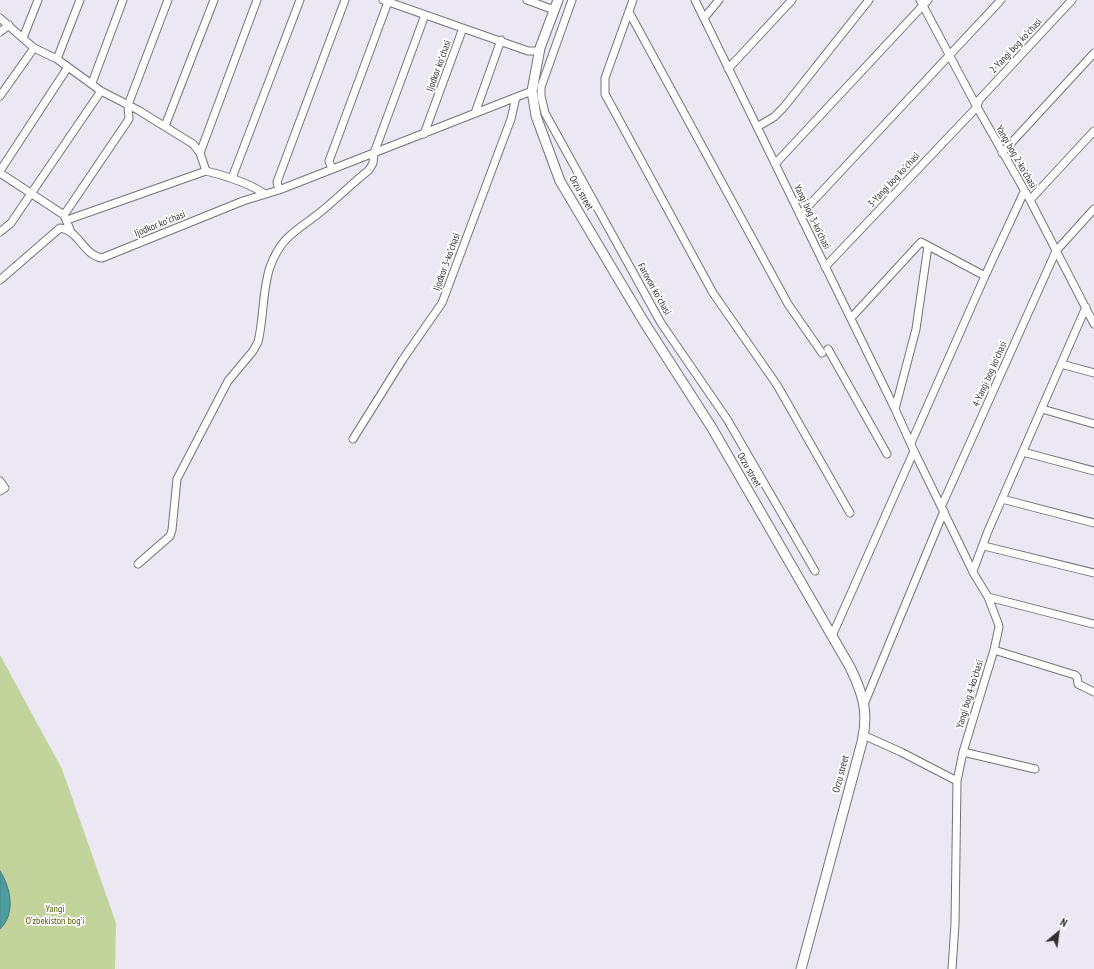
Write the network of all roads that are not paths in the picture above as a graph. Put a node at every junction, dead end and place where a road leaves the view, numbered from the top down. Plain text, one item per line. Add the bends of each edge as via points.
1 (38, 0) edge
2 (80, 0) edge
3 (123, 0) edge
4 (168, 0) edge
5 (214, 0) edge
6 (257, 0) edge
7 (300, 0) edge
8 (345, 0) edge
9 (527, 0) edge
10 (558, 0) edge
11 (572, 0) edge
12 (633, 0) edge
13 (695, 0) edge
14 (719, 0) edge
15 (792, 0) edge
16 (869, 0) edge
17 (1001, 0) edge
18 (1072, 0) edge
19 (385, 1) edge
20 (923, 2) edge
21 (554, 10) junction
22 (629, 12) junction
23 (425, 15) junction
24 (0, 18) edge
25 (704, 18) junction
26 (9, 25) junction
27 (463, 28) junction
28 (0, 32) edge
29 (23, 38) junction
30 (501, 40) junction
31 (34, 48) junction
32 (539, 51) junction
33 (1094, 53) edge
34 (949, 56) junction
35 (57, 59) junction
36 (68, 67) junction
37 (728, 69) junction
38 (92, 83) junction
39 (101, 91) junction
40 (532, 91) junction
41 (0, 96) edge
42 (516, 98) junction
43 (128, 105) junction
44 (977, 106) junction
45 (475, 113) junction
46 (166, 126) junction
47 (757, 127) junction
48 (1094, 131) edge
49 (424, 134) junction
50 (200, 153) junction
51 (374, 153) junction
52 (1002, 153) junction
53 (775, 164) junction
54 (332, 169) junction
55 (206, 171) junction
56 (0, 172) edge
57 (232, 178) junction
58 (279, 190) junction
59 (1024, 192) junction
60 (31, 194) junction
61 (265, 194) junction
62 (1030, 200) junction
63 (1094, 209) edge
64 (800, 215) junction
65 (65, 218) junction
66 (0, 232) edge
67 (71, 232) junction
68 (928, 246) junction
69 (1056, 251) junction
70 (825, 267) junction
71 (985, 276) junction
72 (0, 280) edge
73 (1086, 307) junction
74 (851, 318) junction
75 (1094, 324) edge
76 (1061, 364) junction
77 (1094, 373) edge
78 (895, 408) junction
79 (1042, 409) junction
80 (1094, 424) edge
81 (353, 439) dead end
82 (911, 443) junction
83 (914, 451) junction
84 (1023, 452) junction
85 (887, 454) dead end
86 (1094, 471) edge
87 (0, 481) edge
88 (0, 491) edge
89 (1002, 499) junction
90 (943, 508) junction
91 (850, 513) dead end
92 (1094, 523) edge
93 (984, 546) junction
94 (138, 564) dead end
95 (815, 571) dead end
96 (973, 571) junction
97 (1094, 573) edge
98 (988, 597) junction
99 (1093, 624) edge
100 (832, 636) junction
101 (994, 650) junction
102 (1094, 692) edge
103 (865, 702) junction
104 (863, 735) junction
105 (963, 752) junction
106 (1035, 769) dead end
107 (956, 780) junction
108 (801, 969) edge
109 (952, 969) edge

1 - 29 street
2 - 35 street
3 - 38 street
4 - 43 street
5 - 46 street
6 - 50 street
7 - 57 street
8 - 58 street via 277,182
9 - 21 street
10 - 21 main road, Orzu street
11 - 95 street, Farovon koʻchasi via 541,87 545,113 661,323 727,419
12 - 22 street
13 - 25 street, Yangi bog 3-koʼchasi
14 - 25 street
15 - 37 street
16 - 47 street via 784,107 774,117
17 - 34 street
18 - 44 street, 2-Yangi bog koʼchasi via 979,100
19 - 23 street
19 - 54 street via 329,161
20 - 34 street, Yangi bog 2-koʼchasi
20 - 53 street
21 - 32 main road, Orzu street
22 - 85 street via 788,304 825,351
22 - 91 street via 605,78 605,94 713,293 777,386
23 - 27 street
23 - 51 street
24 - 26 street
25 - 37 street, Yangi bog 3-koʼchasi
26 - 28 street
26 - 29 street
27 - 30 street
27 - 49 street, Ijodkor koʻchasi
29 - 31 street
30 - 32 street via 528,51
30 - 45 street
31 - 35 street
31 - 41 street
32 - 40 main road, Orzu street
33 - 52 street
34 - 44 street, Yangi bog 2-koʼchasi
34 - 64 street
35 - 36 street
36 - 38 street
36 - 56 street
37 - 47 street, Yangi bog 3-koʼchasi
38 - 39 street
39 - 43 street
39 - 60 street
40 - 42 street, Ijodkor koʻchasi
40 - 100 main road, Orzu street via 536,116 560,181 644,322 712,428
42 - 45 street, Ijodkor koʻchasi
42 - 81 street, Ijodkor 3-koʼchasi via 511,119 442,303
43 - 46 street
43 - 65 street via 129,119
44 - 52 street, Yangi bog 2-koʼchasi
44 - 70 street, 3-Yangi bog koʼchasi
45 - 49 street, Ijodkor koʻchasi
46 - 50 street via 193,144
47 - 53 street, Yangi bog 3-koʼchasi
48 - 62 street
49 - 51 street, Ijodkor koʻchasi
50 - 55 street
51 - 54 street, Ijodkor koʻchasi
51 - 94 street via 369,170 318,214 292,232 275,255 270,268 258,342 228,381 177,478 170,536
52 - 59 street, Yangi bog 2-koʼchasi
53 - 64 street, Yangi bog 3-koʼchasi
54 - 58 street, Ijodkor koʻchasi
55 - 57 street
55 - 65 street
56 - 60 street
57 - 61 street
58 - 61 street, Ijodkor koʻchasi
59 - 62 street, Yangi bog 2-koʼchasi
59 - 71 street
60 - 65 street
60 - 66 street via 11,223
61 - 67 street, Ijodkor koʻchasi via 102,258 90,253
62 - 69 street, Yangi bog 2-koʼchasi
63 - 69 street
64 - 70 street, Yangi bog 3-koʼchasi
65 - 67 street, Ijodkor koʻchasi
67 - 72 street via 60,228 54,231
68 - 71 street
68 - 74 street via 919,243
68 - 78 street via 916,329
69 - 73 street, Yangi bog 2-koʼchasi
69 - 90 street, 4-Yangi bog koʼchasi
70 - 74 street, Yangi bog 3-koʼchasi
71 - 82 street
73 - 75 street, Yangi bog 2-koʼchasi
73 - 76 street
74 - 78 street, Yangi bog 3-koʼchasi
76 - 77 street
76 - 79 street
78 - 82 street, Yangi bog 3-koʼchasi
79 - 80 street
79 - 84 street
82 - 83 street, Yangi bog 4-koʼchasi
83 - 90 street, Yangi bog 4-koʼchasi
83 - 100 street
84 - 86 street
84 - 89 street
87 - 88 street via 5,488
89 - 92 street
89 - 93 street
90 - 96 street, Yangi bog 4-koʼchasi
90 - 103 street, 4-Yangi bog koʼchasi
93 - 96 street
93 - 97 street
96 - 98 street, Yangi bog 4-koʼchasi
98 - 99 street
98 - 101 street, Yangi bog 4-koʼchasi via 999,628
100 - 103 main road, Orzu street via 852,671
101 - 102 street via 1075,675 1078,684
101 - 105 street, Yangi bog 4-koʼchasi
103 - 104 main road, Orzu street
104 - 107 street
104 - 108 main road, Orzu street
105 - 106 street
105 - 107 street, Yangi bog 4-koʼchasi
107 - 109 street, Yangi bog 4-koʼchasi via 955,924

